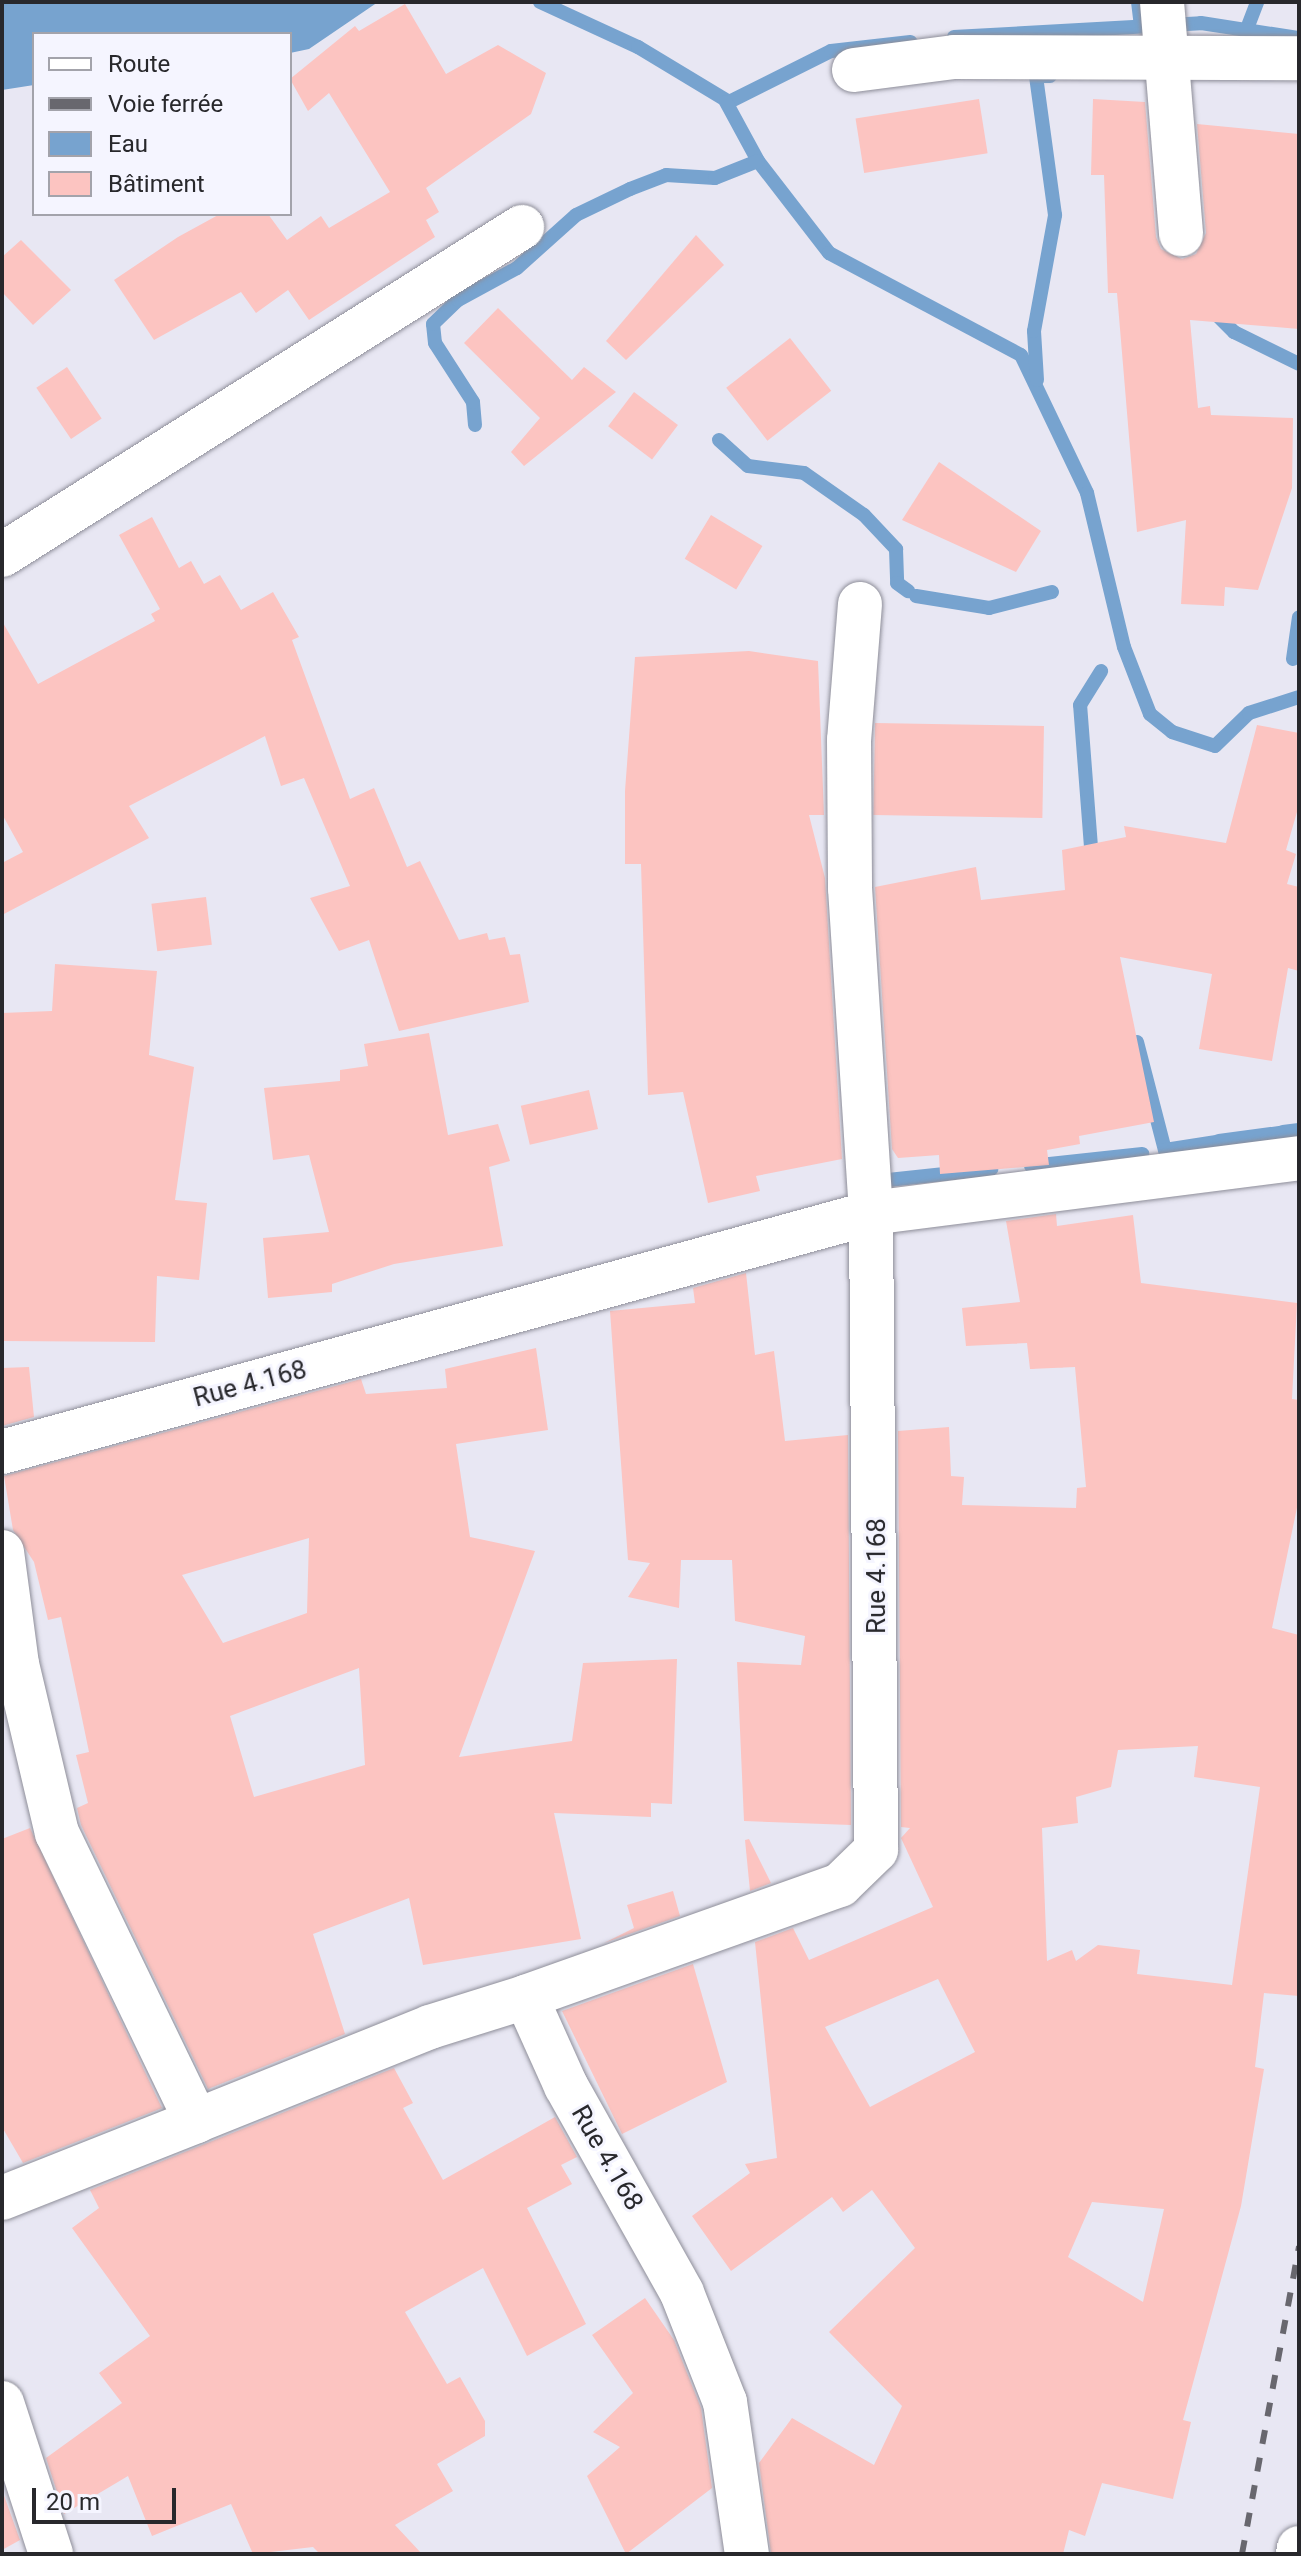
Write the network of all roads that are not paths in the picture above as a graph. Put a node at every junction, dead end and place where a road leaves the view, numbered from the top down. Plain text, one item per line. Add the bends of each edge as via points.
1 (1162, 2) edge
2 (1170, 53) junction
3 (1299, 58) edge
4 (854, 70) dead end
5 (522, 227) dead end
6 (1181, 234) dead end
7 (2, 555) edge
8 (860, 604) dead end
9 (1299, 1158) edge
10 (871, 1213) junction
11 (2, 1452) edge
12 (2, 1552) edge
13 (526, 1997) junction
14 (196, 2121) junction
15 (2, 2198) edge
16 (2, 2403) edge
17 (51, 2554) edge
18 (747, 2554) edge

1 - 2 street
2 - 3 street
2 - 4 street via 954,57
2 - 6 street
5 - 7 street
8 - 10 street via 849,740 850,888
9 - 10 street
10 - 11 street, Rue 4.168
10 - 13 street, Rue 4.168 via 876,1850 840,1885
12 - 14 street via 17,1664 57,1833
13 - 14 street via 430,2027
13 - 18 street, Rue 4.168 via 566,2086 682,2293 719,2389
14 - 15 street
16 - 17 street

